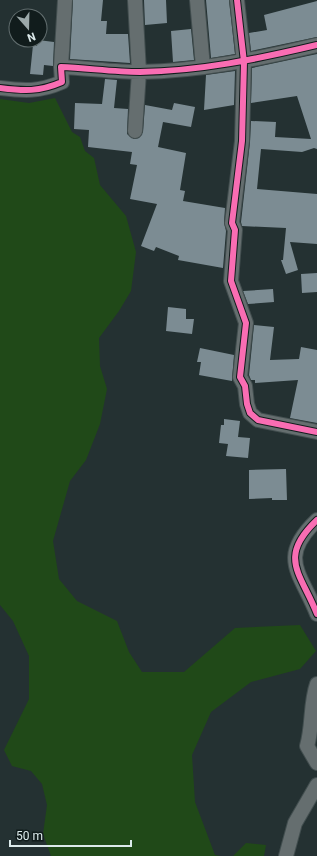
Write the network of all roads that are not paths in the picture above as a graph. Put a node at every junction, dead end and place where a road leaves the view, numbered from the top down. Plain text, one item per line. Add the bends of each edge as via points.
1 (65, 0) edge
2 (135, 0) edge
3 (197, 0) edge
4 (237, 0) edge
5 (317, 45) edge
6 (244, 62) junction
7 (61, 67) junction
8 (203, 67) junction
9 (139, 72) junction
10 (0, 88) edge
11 (135, 131) dead end
12 (317, 432) edge
13 (317, 520) edge
14 (317, 614) edge
15 (317, 684) edge
16 (317, 762) edge
17 (317, 785) edge
18 (286, 856) edge

1 - 7 street
2 - 9 street
3 - 8 street
4 - 6 street
5 - 6 street
6 - 8 street
6 - 12 street via 242,141 232,223 235,230 231,281 246,323 240,377 245,386 250,413 258,420
7 - 9 street
7 - 10 street via 62,82 46,89 26,91
8 - 9 street
9 - 11 street
13 - 14 street via 306,531 294,553 302,585
15 - 16 street via 307,746
17 - 18 street via 295,823

